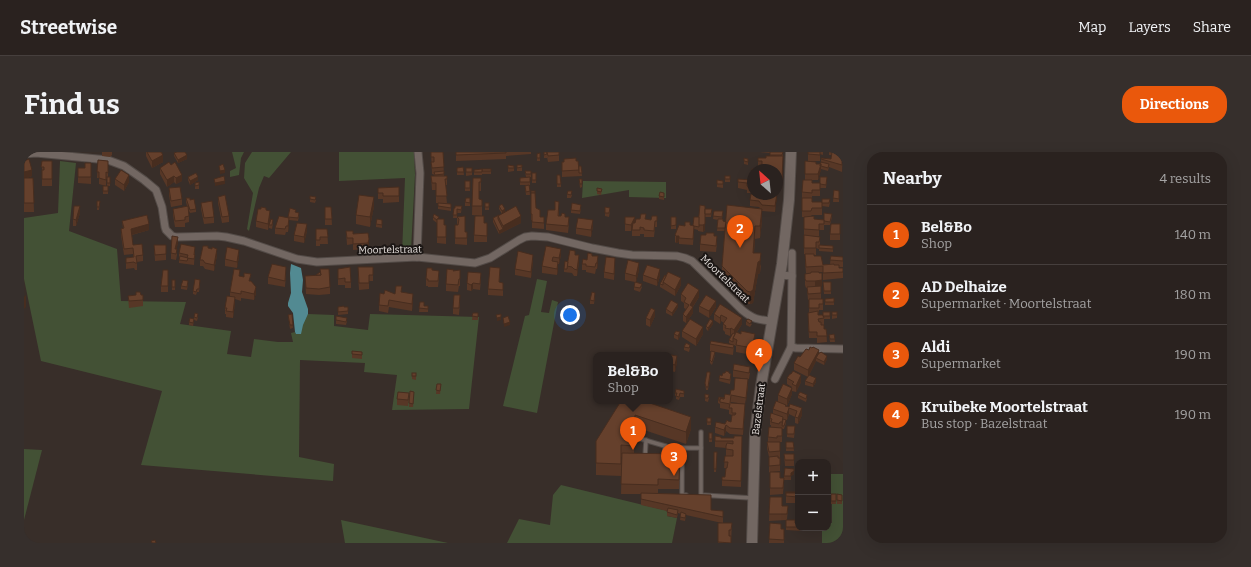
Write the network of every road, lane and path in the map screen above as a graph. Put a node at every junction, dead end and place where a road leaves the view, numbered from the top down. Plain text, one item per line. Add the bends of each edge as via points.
1 (418, 152) edge
2 (791, 152) edge
3 (24, 154) edge
4 (792, 253) dead end
5 (417, 257) junction
6 (780, 276) junction
7 (792, 276) junction
8 (772, 321) junction
9 (791, 347) junction
10 (843, 349) edge
11 (775, 379) dead end
12 (640, 432) dead end
13 (701, 432) dead end
14 (646, 440) junction
15 (664, 446) junction
16 (682, 448) junction
17 (701, 448) junction
18 (645, 459) edge
19 (664, 460) edge
20 (689, 495) edge
21 (695, 495) edge
22 (701, 495) junction
23 (753, 498) junction
24 (752, 543) edge

1 - 5 street via 420,173
2 - 6 main road, Bazelstraat via 789,200
3 - 5 street, Moortelstraat via 108,160 124,166 156,190 166,230 176,237 226,237 307,262
4 - 7 street, Bazelstraat
5 - 8 street, Moortelstraat via 475,263 490,258 518,240 532,236 548,237 632,255 677,256 692,261 742,310 762,321
6 - 7 street
6 - 8 main road, Bazelstraat
7 - 9 street, Bazelstraat
8 - 23 main road, Bazelstraat via 755,434
9 - 10 street
9 - 11 street, Bazelstraat
12 - 14 lane via 641,439
13 - 17 lane
14 - 15 lane
14 - 18 lane
15 - 16 lane
15 - 19 lane
16 - 17 lane
16 - 20 lane via 682,495
17 - 22 lane
21 - 22 lane
22 - 23 lane
23 - 24 main road, Bazelstraat

